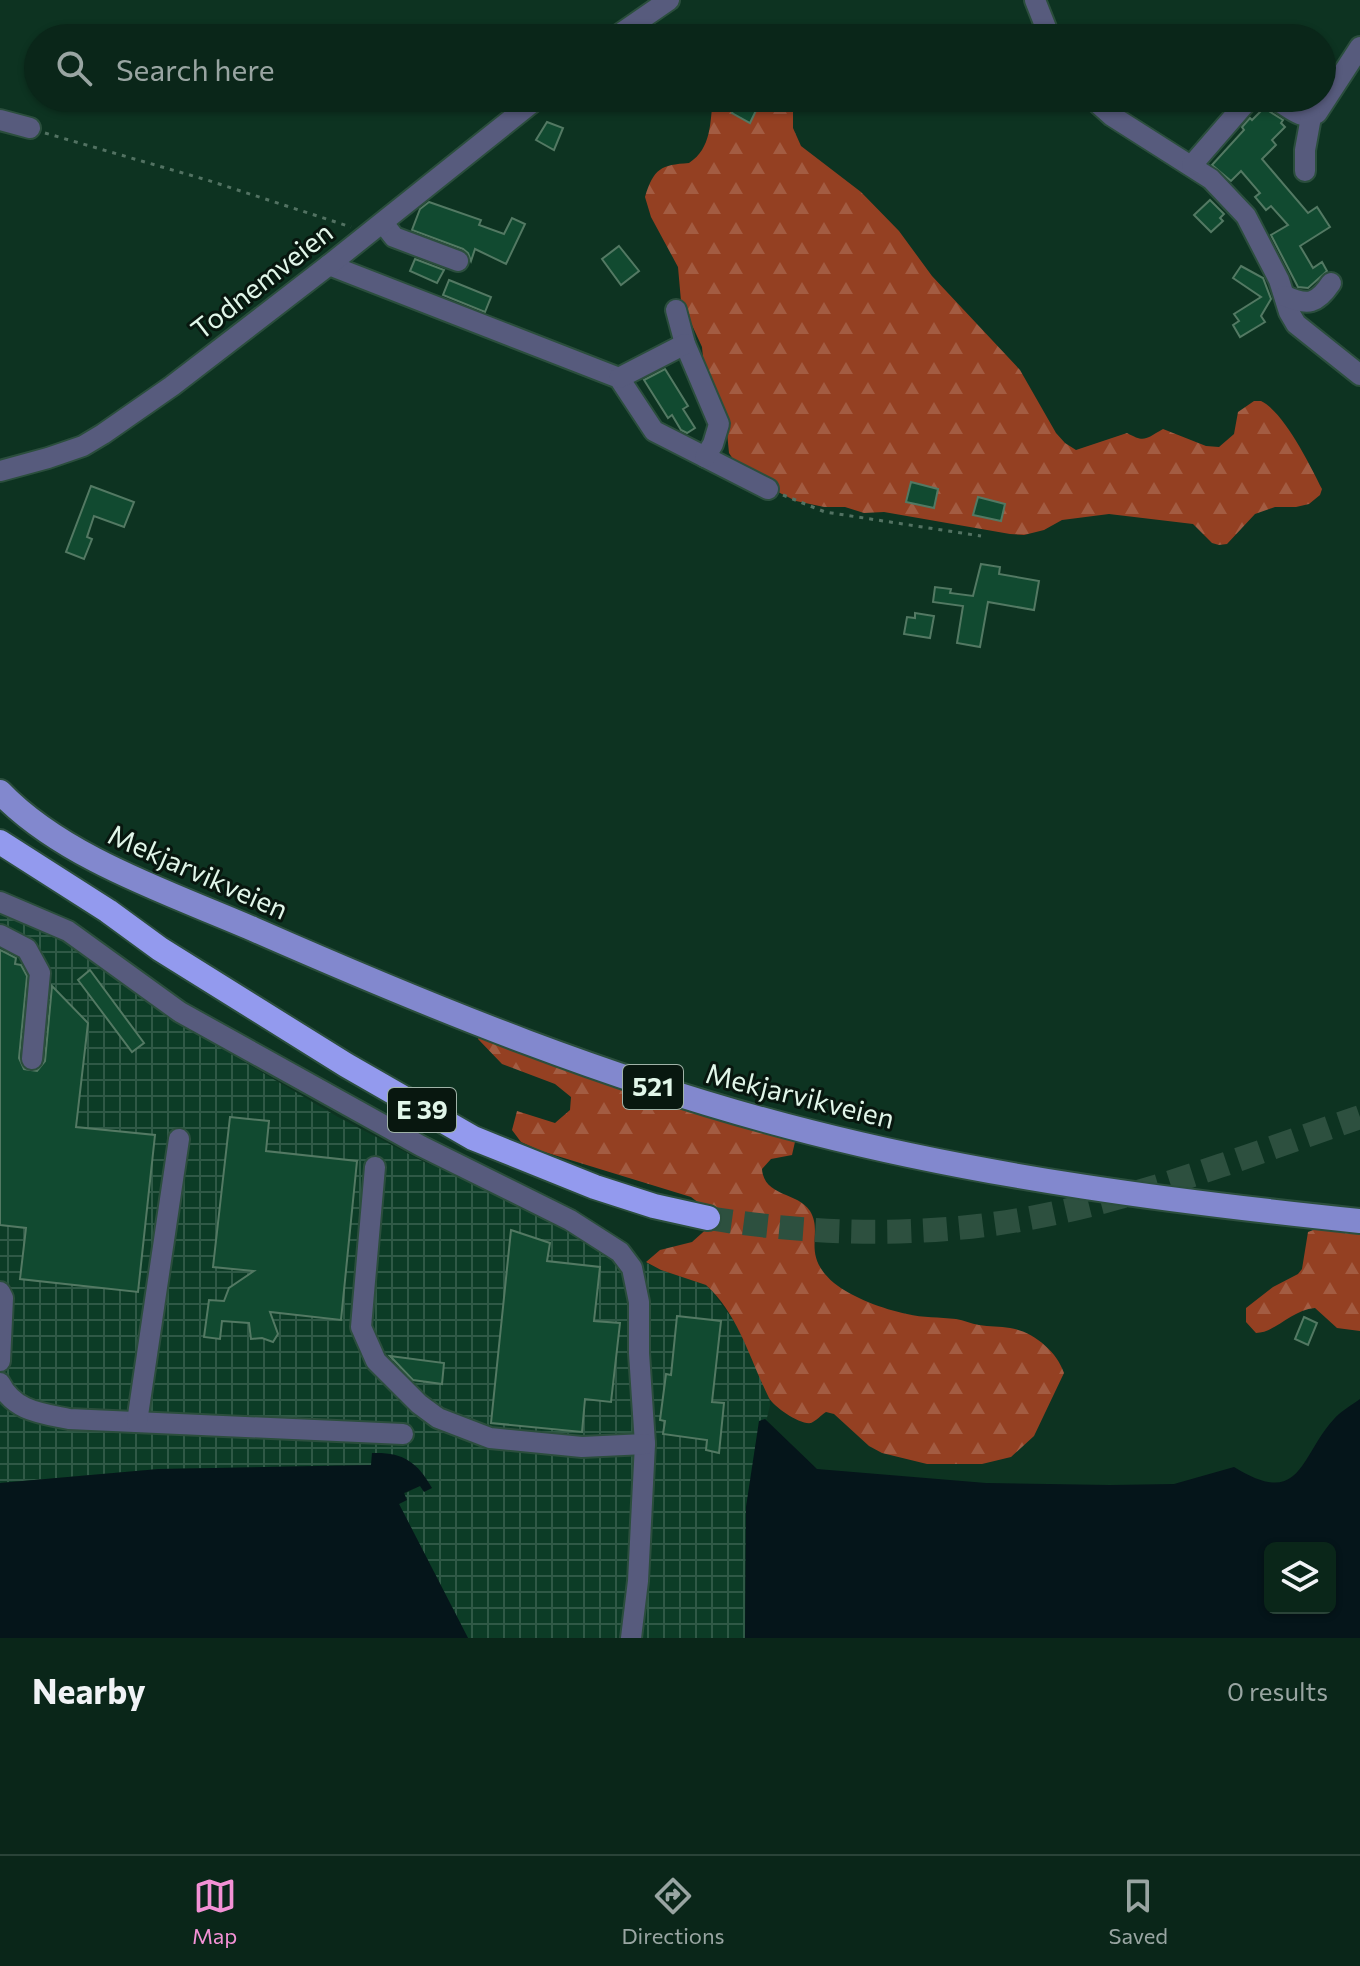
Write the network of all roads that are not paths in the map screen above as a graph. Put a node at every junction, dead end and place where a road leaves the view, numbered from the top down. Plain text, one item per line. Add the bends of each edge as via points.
1 (669, 0) edge
2 (1035, 0) edge
3 (634, 24) edge
4 (1044, 24) edge
5 (1360, 47) edge
6 (1336, 84) edge
7 (521, 112) edge
8 (1108, 112) edge
9 (1238, 112) edge
10 (1296, 112) edge
11 (1318, 112) edge
12 (1311, 117) junction
13 (0, 120) edge
14 (30, 128) road end
15 (1192, 165) junction
16 (1305, 171) dead end
17 (375, 229) junction
18 (458, 261) dead end
19 (329, 265) junction
20 (1331, 283) dead end
21 (1285, 296) junction
22 (676, 310) dead end
23 (685, 344) junction
24 (1360, 375) edge
25 (619, 378) junction
26 (705, 457) junction
27 (0, 471) edge
28 (768, 489) road end
29 (0, 792) edge
30 (0, 842) edge
31 (0, 858) edge
32 (0, 902) edge
33 (0, 935) edge
34 (160, 949) junction
35 (32, 1059) dead end
36 (179, 1139) dead end
37 (375, 1167) dead end
38 (708, 1218) tunnel mouth
39 (1360, 1221) edge
40 (0, 1292) edge
41 (0, 1361) edge
42 (0, 1383) edge
43 (137, 1422) junction
44 (403, 1434) dead end
45 (645, 1444) junction
46 (631, 1638) edge

1 - 3 street
2 - 4 street
5 - 6 street
7 - 17 street, Todnemveien
8 - 15 street
9 - 15 street
10 - 12 street
11 - 12 street
12 - 16 street
13 - 14 street
15 - 21 street via 1246,216
17 - 18 street
17 - 19 street, Todnemveien
19 - 25 street
19 - 27 street, Todnemveien via 103,434 83,446
20 - 21 street via 1323,296 1309,302
21 - 24 street via 1296,324
22 - 23 street
23 - 25 street
23 - 26 street via 719,424
25 - 26 street via 654,431
26 - 28 street
29 - 39 main road, Mekjarvikveien / 521 via 56,838 135,878 459,1018 671,1093 811,1133 948,1163 1103,1189
30 - 34 highway, E 39
31 - 34 highway, E 39 via 103,922
32 - 45 street via 68,931 193,1019 421,1146 570,1220 620,1252 632,1268 639,1302
33 - 35 street via 27,949 40,973
34 - 38 highway, E 39 via 473,1138 595,1187
36 - 43 street
37 - 45 street via 361,1327 376,1361 438,1418 490,1438 582,1447
40 - 41 street
42 - 43 street via 8,1398 29,1411
43 - 44 street
45 - 46 street

